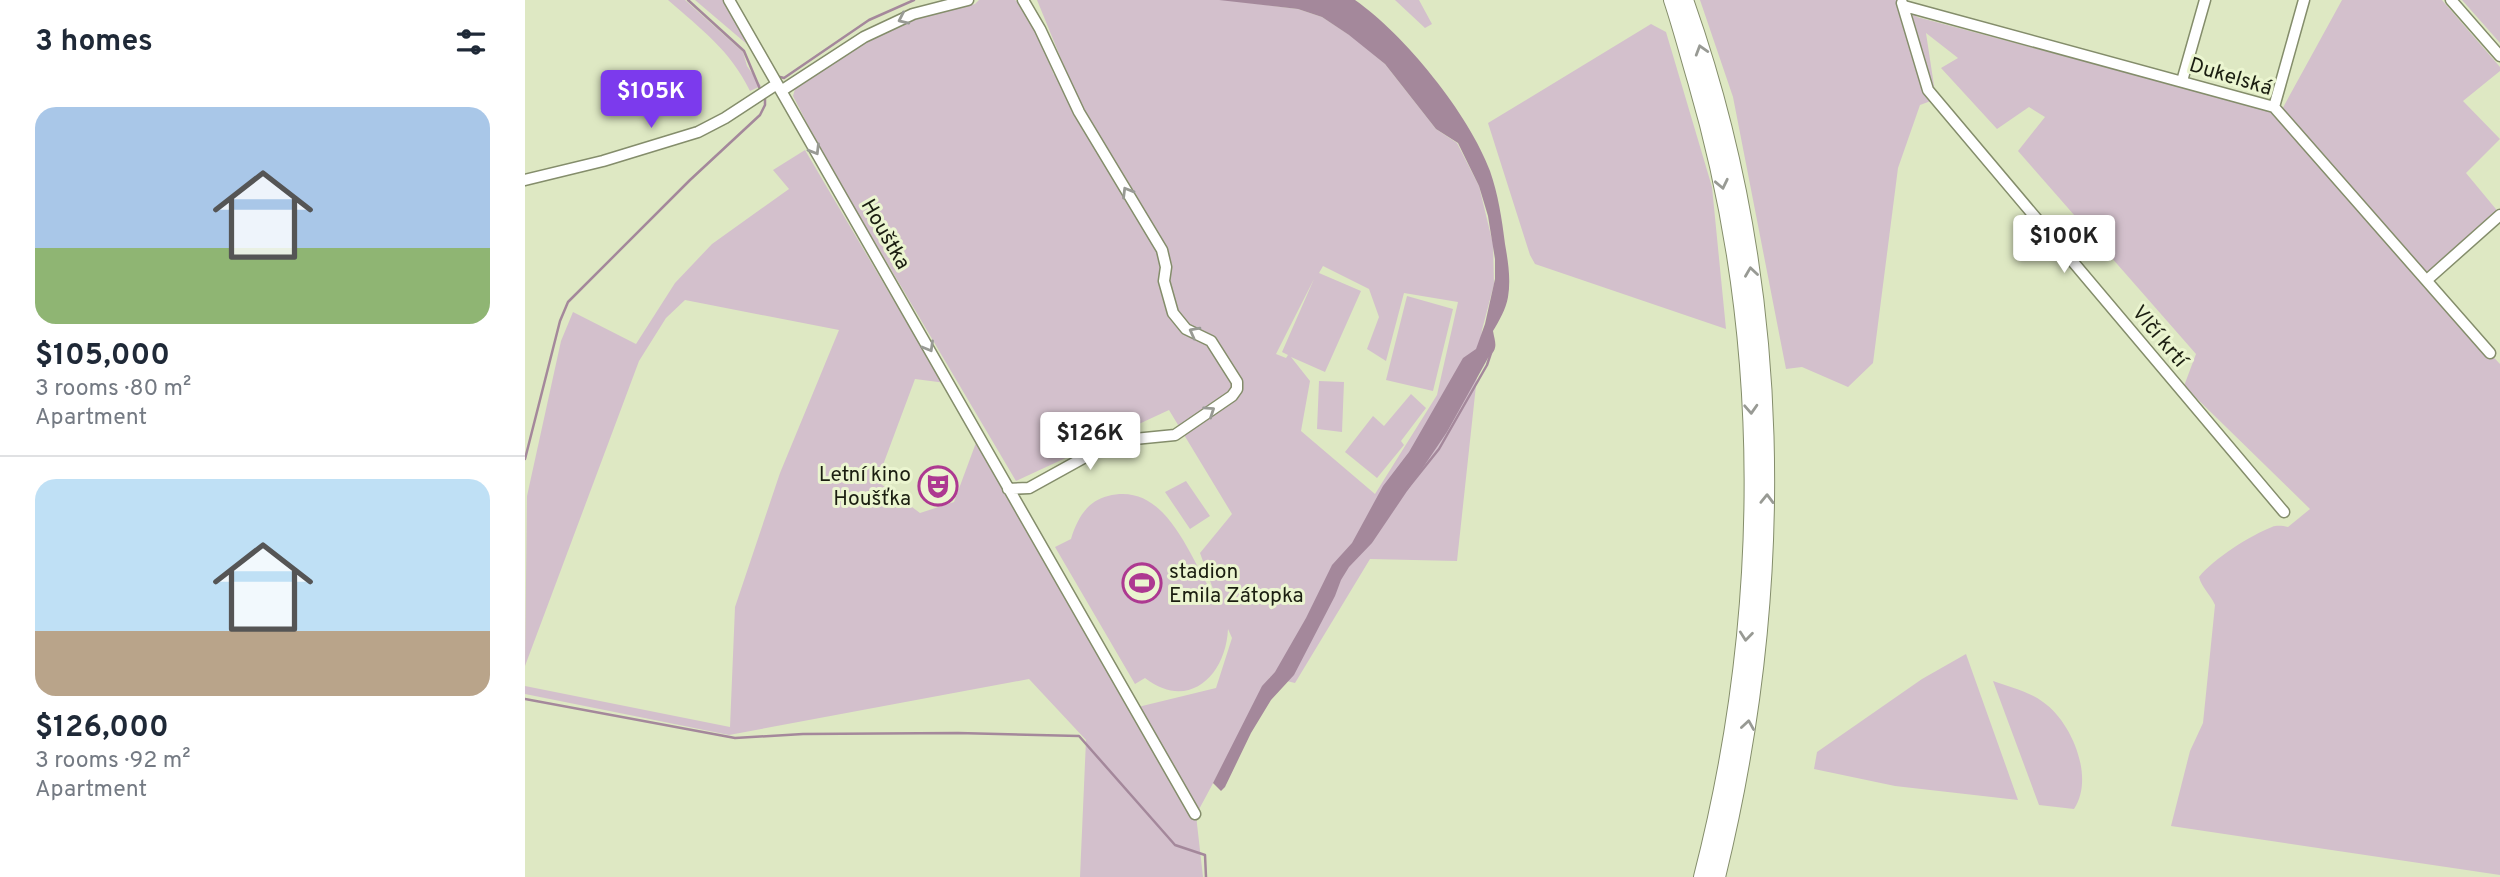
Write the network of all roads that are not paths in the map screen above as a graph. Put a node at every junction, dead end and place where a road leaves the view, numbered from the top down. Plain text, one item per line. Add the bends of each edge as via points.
1 (729, 0) edge
2 (968, 0) edge
3 (1023, 0) edge
4 (1672, 0) edge
5 (1685, 0) edge
6 (2205, 0) edge
7 (2304, 0) edge
8 (2451, 0) edge
9 (1902, 3) edge
10 (2500, 56) edge
11 (2182, 81) junction
12 (779, 87) junction
13 (2274, 107) junction
14 (525, 180) edge
15 (2499, 218) edge
16 (2427, 280) junction
17 (2490, 353) dead end
18 (1008, 489) junction
19 (2284, 512) dead end
20 (1730, 791) junction
21 (1195, 814) dead end
22 (1720, 834) junction
23 (1702, 877) edge
24 (1717, 877) edge

1 - 12 street, Houštka
2 -> 12 street via 913,14
18 -> 3 street via 1029,488 1114,441 1175,435 1237,389 1215,346 1186,329 1173,313 1161,250 1079,112
4 -> 20 highway via 1709,124 1726,204 1741,292 1752,418 1753,548
20 -> 5 highway via 1753,698 1760,634 1767,486 1762,364 1737,187
6 - 11 street
7 - 13 street
8 - 10 street
9 - 11 street, Dukelská
9 - 19 street, Vlčí krtí via 1928,90
11 - 13 street, Dukelská
12 - 14 street via 698,132
12 -> 18 street, Houštka
13 - 16 street, Dukelská
15 - 16 street
16 - 17 street, Dukelská
18 - 21 street, Houštka
20 - 22 highway
22 - 23 highway
22 - 24 highway

